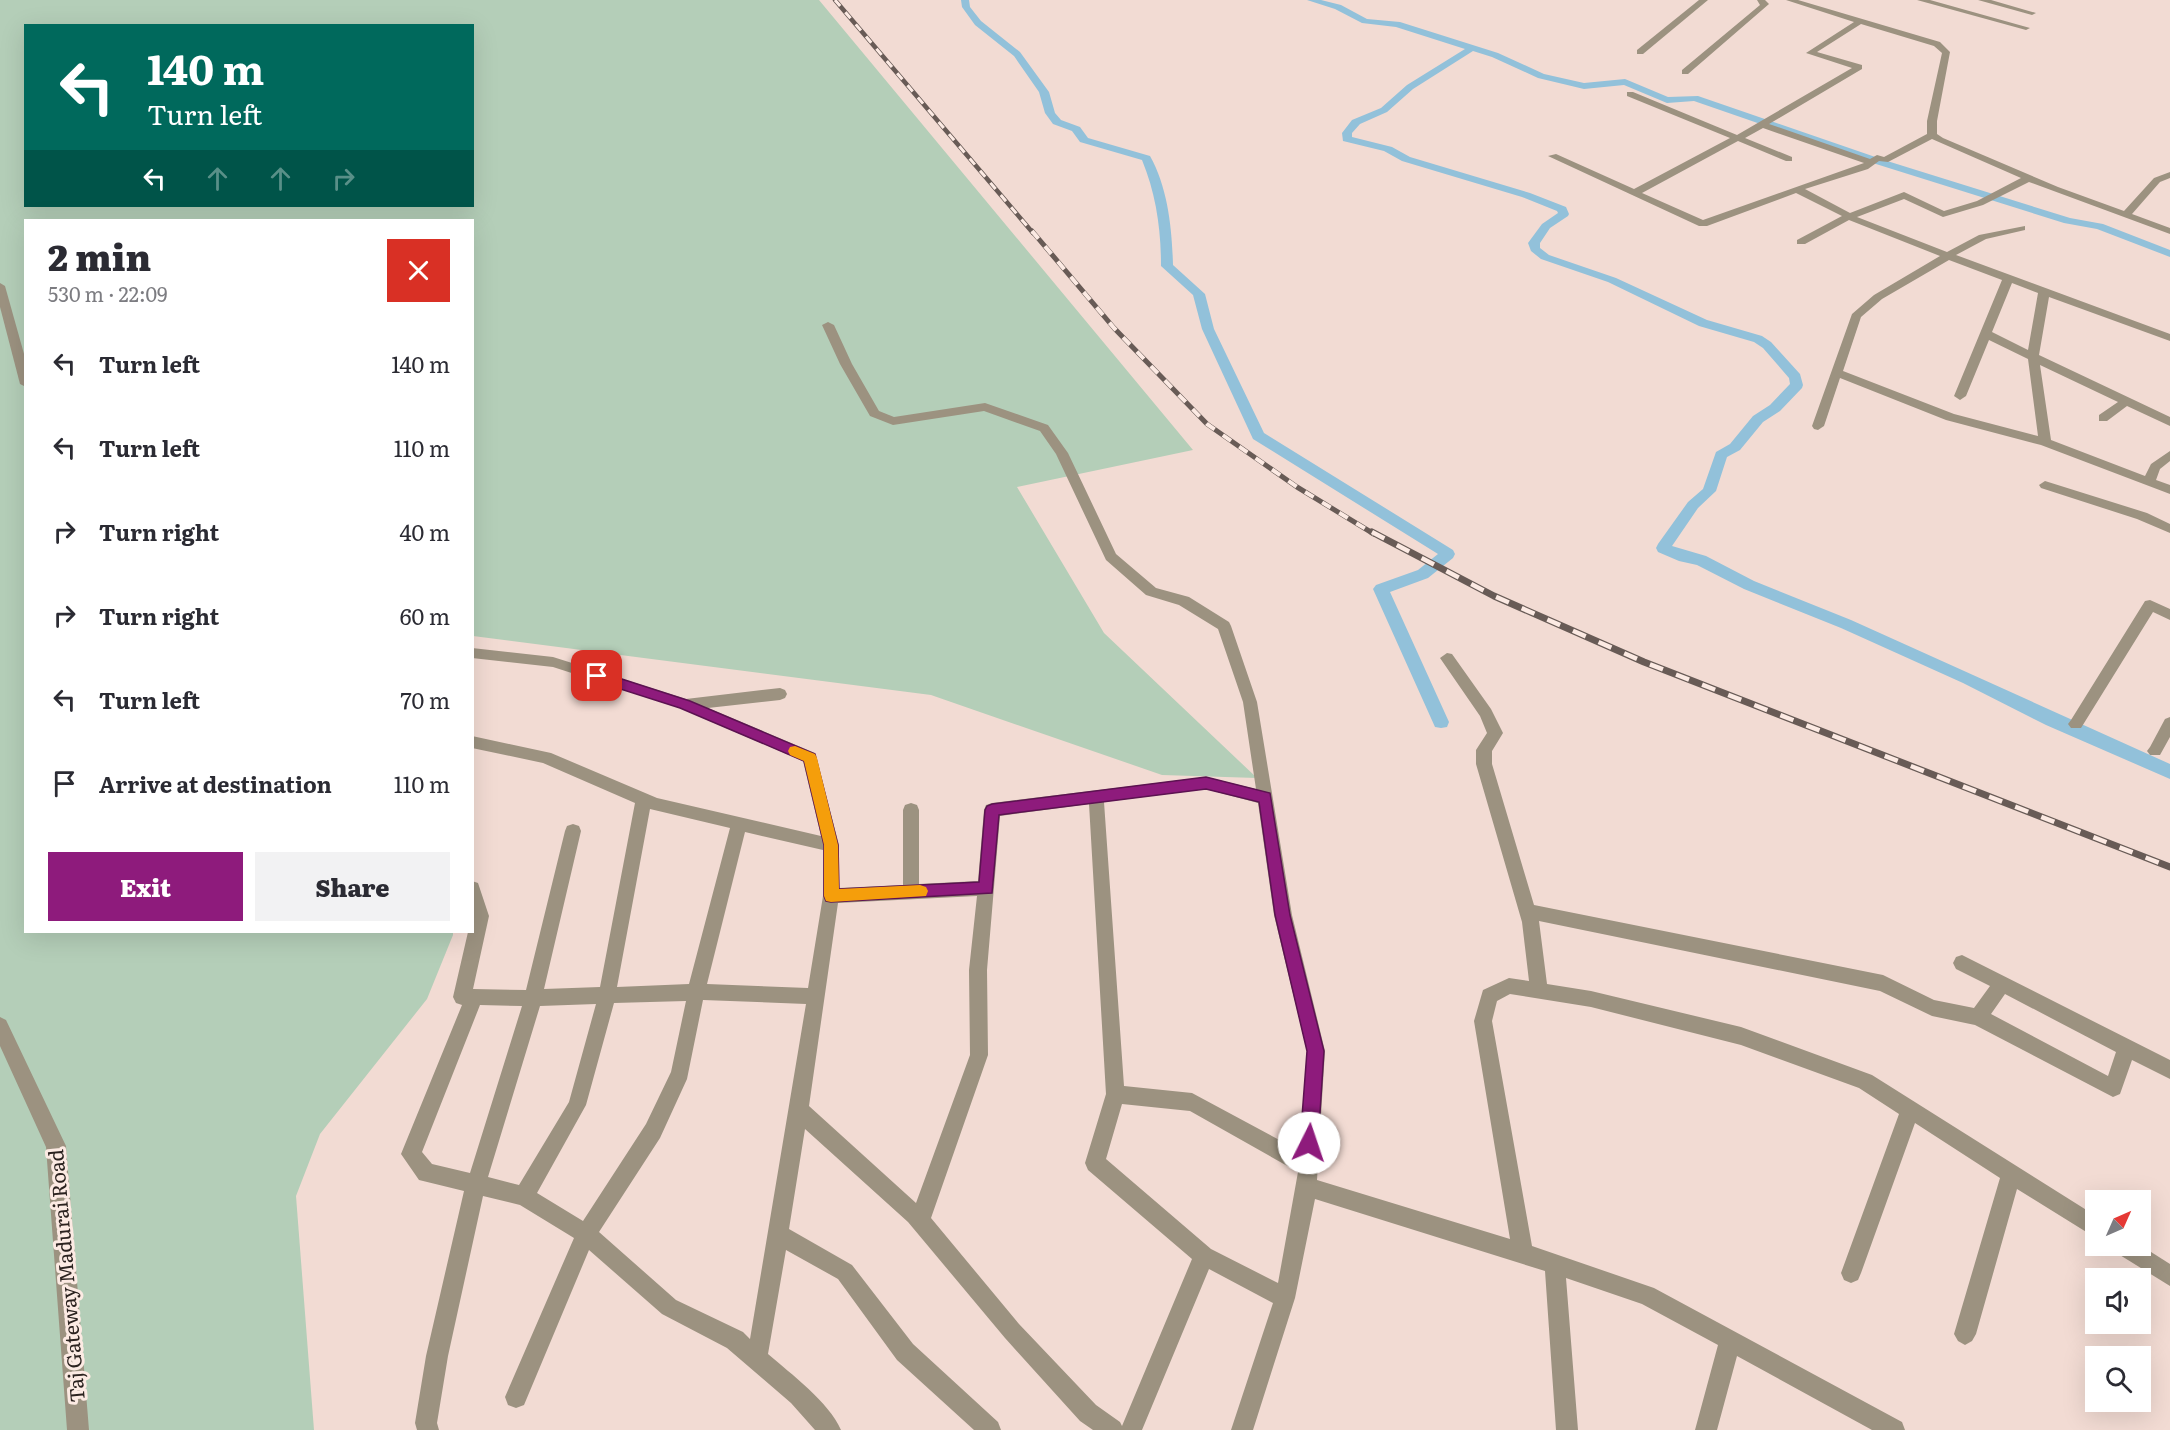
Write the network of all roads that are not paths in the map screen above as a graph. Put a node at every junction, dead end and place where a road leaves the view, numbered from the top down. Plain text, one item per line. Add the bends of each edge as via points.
1 (1704, 0) edge
2 (1761, 0) edge
3 (1790, 0) edge
4 (1921, 0) edge
5 (1982, 0) edge
6 (1997, 2) edge
7 (1970, 13) junction
8 (2031, 13) dead end
9 (1860, 21) junction
10 (2026, 28) dead end
11 (1640, 52) dead end
12 (1685, 72) dead end
13 (1630, 94) dead end
14 (1761, 124) junction
15 (1932, 135) junction
16 (1736, 138) junction
17 (1553, 156) dead end
18 (1790, 159) dead end
19 (1874, 160) junction
20 (2170, 175) edge
21 (2029, 178) junction
22 (1797, 189) junction
23 (1634, 193) junction
24 (1848, 215) junction
25 (2126, 215) junction
26 (2021, 228) dead end
27 (2170, 231) edge
28 (1801, 242) dead end
29 (1949, 256) junction
30 (2008, 279) junction
31 (0, 286) edge
32 (2044, 292) junction
33 (828, 325) dead end
34 (1986, 334) junction
35 (2170, 338) edge
36 (2033, 357) junction
37 (1837, 373) junction
38 (24, 376) edge
39 (1960, 396) dead end
40 (2127, 401) junction
41 (2103, 418) dead end
42 (2170, 422) edge
43 (1818, 426) dead end
44 (2045, 442) junction
45 (2170, 454) edge
46 (2150, 482) junction
47 (2045, 485) dead end
48 (2170, 490) edge
49 (2170, 529) edge
50 (2170, 615) edge
51 (474, 653) edge
52 (1447, 658) dead end
53 (780, 694) dead end
54 (685, 704) junction
55 (2170, 723) edge
56 (2076, 724) dead end
57 (474, 742) edge
58 (2155, 751) dead end
59 (1096, 797) junction
60 (1265, 798) junction
61 (644, 799) junction
62 (910, 810) dead end
63 (739, 824) junction
64 (573, 831) dead end
65 (831, 845) junction
66 (986, 888) junction
67 (910, 892) junction
68 (474, 895) edge
69 (831, 896) junction
70 (1528, 911) junction
71 (1962, 963) dead end
72 (2002, 984) junction
73 (1539, 991) junction
74 (696, 992) junction
75 (607, 995) junction
76 (816, 996) junction
77 (474, 997) junction
78 (533, 998) junction
79 (1978, 1017) junction
80 (0, 1026) edge
81 (2127, 1048) junction
82 (2170, 1070) edge
83 (1115, 1094) junction
84 (799, 1110) junction
85 (1910, 1110) junction
86 (1307, 1166) junction
87 (2011, 1174) junction
88 (476, 1184) junction
89 (1307, 1187) junction
90 (524, 1196) junction
91 (920, 1221) junction
92 (2085, 1221) edge
93 (586, 1234) junction
94 (778, 1234) junction
95 (1523, 1253) junction
96 (1204, 1256) junction
97 (2139, 1256) edge
98 (1556, 1264) junction
99 (1851, 1273) dead end
100 (2170, 1276) edge
101 (1284, 1298) junction
102 (1965, 1334) dead end
103 (1730, 1341) junction
104 (757, 1358) junction
105 (516, 1397) dead end
106 (78, 1430) edge
107 (428, 1430) edge
108 (830, 1430) edge
109 (990, 1430) edge
110 (1112, 1430) edge
111 (1131, 1430) edge
112 (1242, 1430) edge
113 (1567, 1430) edge
114 (1706, 1430) edge
115 (1894, 1430) edge

1 - 11 street
2 - 12 street via 1763,8
3 - 9 street
4 - 7 street
5 - 6 street
6 - 7 street
6 - 8 street
7 - 10 street
9 - 14 street via 1810,53 1858,67
9 - 15 street via 1937,44 1946,52
13 - 16 street
14 - 16 street
14 - 19 street
15 - 19 street via 1885,160
15 - 21 street
16 - 18 street
16 - 23 street
17 - 23 street
19 - 22 street via 1865,167
20 - 25 street via 2157,180
21 - 24 street via 1980,202 1943,214 1904,195
21 - 25 street
22 - 23 street via 1703,224
22 - 24 street
24 - 28 street
24 - 29 street
25 - 27 street
26 - 29 street via 1983,237
29 - 30 street
29 - 37 street via 1878,297 1857,316
30 - 32 street
30 - 34 street
31 - 38 street
32 - 35 street
32 - 36 street
33 - 60 street via 874,413 893,421 985,407 1044,428 1062,453 1111,557 1151,592 1184,601 1224,626 1250,702
34 - 36 street
34 - 39 street
36 - 40 street
36 - 44 street
37 - 43 street
37 - 44 street via 1950,417
40 - 41 street
40 - 42 street
44 - 46 street
45 - 46 street via 2155,467
46 - 48 street
47 - 49 street
50 - 56 street via 2150,605
51 - 54 street via 553,662
52 - 70 street via 1495,733 1484,750 1484,764
53 - 54 street
54 - 65 street via 810,758
55 - 58 street
57 - 61 street via 546,758
59 - 60 street via 1206,783
59 - 66 street via 992,810
59 - 83 street
60 - 86 street via 1283,915 1316,1051
61 - 63 street
61 - 75 street
62 - 67 street
63 - 65 street
63 - 74 street
64 - 78 street
65 - 69 street
66 - 67 street
66 - 91 street via 978,970 979,1054
67 - 69 street
68 - 77 street via 480,916 462,997
69 - 76 street
70 - 73 street
70 - 79 street via 1883,983 1932,1008
71 - 72 street
72 - 79 street
72 - 81 street
73 - 85 street via 1591,999 1741,1036 1865,1081
73 - 95 street via 1509,986 1489,996 1483,1021
74 - 75 street
74 - 76 street
74 - 93 street via 680,1073 653,1131
75 - 78 street
75 - 90 street via 577,1105
76 - 84 street
77 - 78 street
77 - 88 street via 411,1154 426,1173
78 - 88 street
79 - 81 street via 2113,1088
80 - 106 street, Taj Gateway Madurai Road via 56,1146
81 - 82 street
83 - 86 street via 1192,1102
83 - 96 street via 1095,1163
84 - 91 street
84 - 94 street
85 - 87 street
85 - 99 street
86 - 89 street
87 - 92 street
87 - 102 street
88 - 90 street
88 - 107 street via 437,1356
89 - 95 street
89 - 101 street
90 - 93 street
91 - 110 street via 1020,1339 1088,1413
93 - 104 street via 669,1307 735,1340
93 - 105 street
94 - 104 street
94 - 109 street via 845,1272 905,1352
95 - 98 street
96 - 101 street
96 - 111 street
97 - 100 street
98 - 103 street via 1647,1295
98 - 113 street
101 - 112 street
103 - 114 street
103 - 115 street
104 - 108 street via 799,1395

